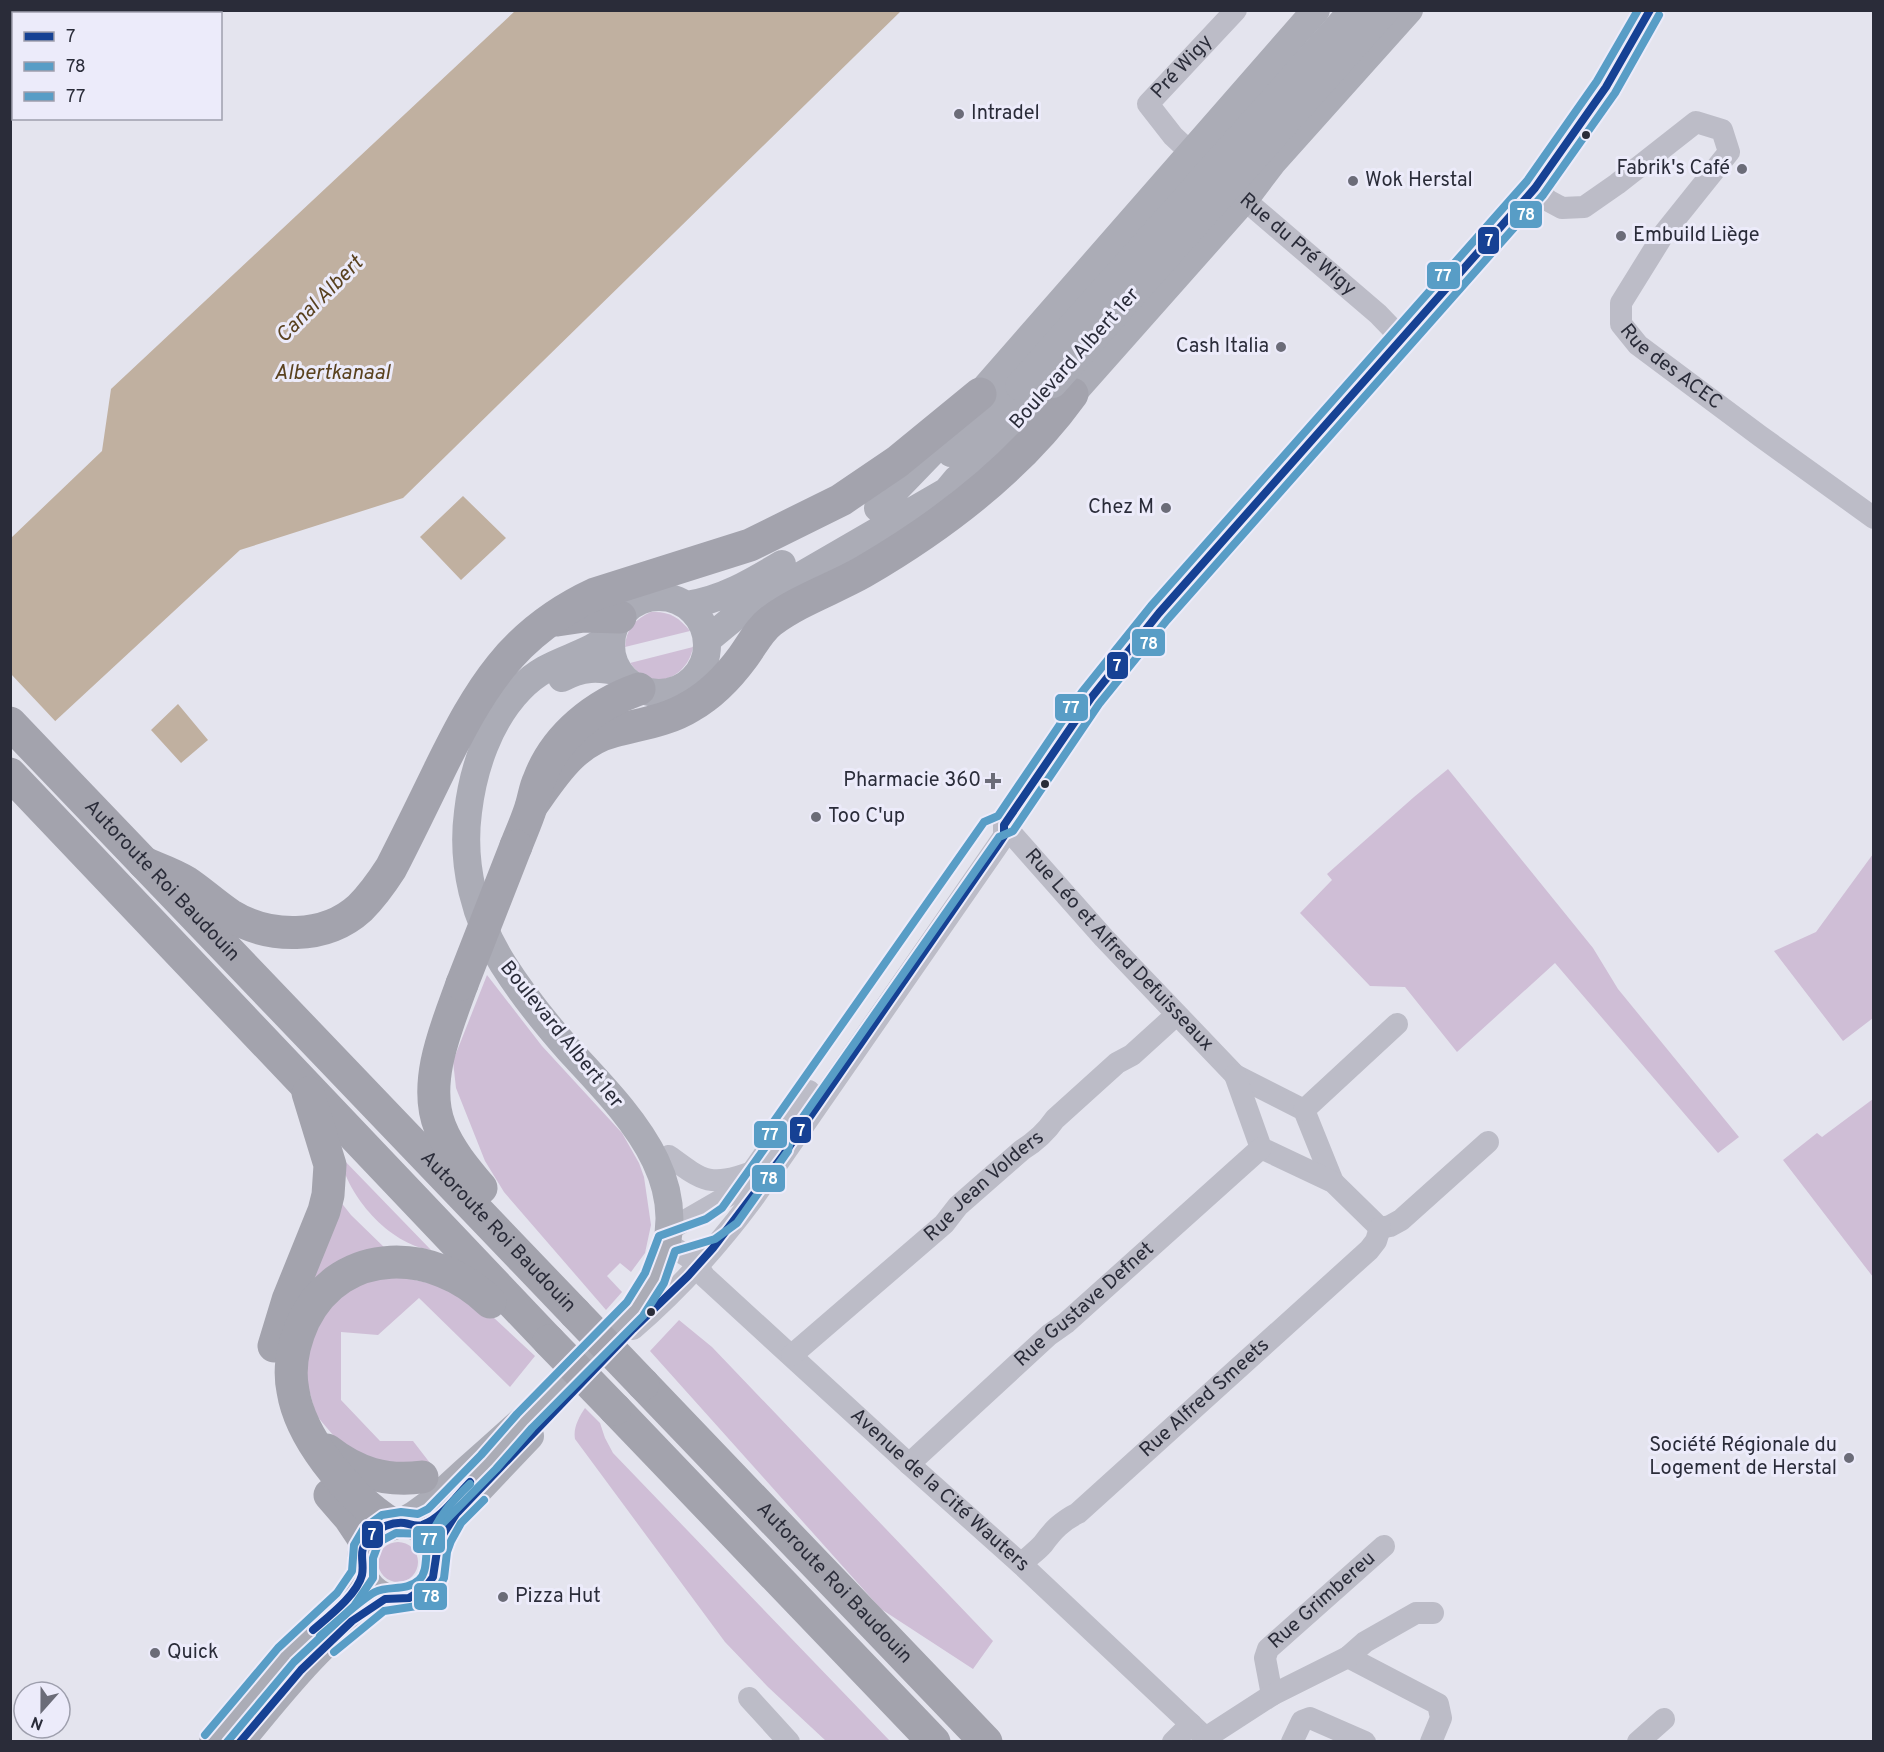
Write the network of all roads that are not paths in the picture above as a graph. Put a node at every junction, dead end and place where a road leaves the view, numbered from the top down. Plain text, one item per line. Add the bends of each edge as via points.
1 (1236, 10) edge
2 (1316, 10) edge
3 (1353, 10) edge
4 (1386, 10) edge
5 (1409, 10) edge
6 (1650, 10) edge
7 (1190, 153) junction
8 (1535, 188) junction
9 (1244, 200) junction
10 (1402, 339) junction
11 (1062, 389) junction
12 (980, 394) junction
13 (878, 508) junction
14 (1874, 518) edge
15 (686, 605) junction
16 (550, 621) junction
17 (616, 626) junction
18 (707, 640) junction
19 (629, 680) junction
20 (10, 723) edge
21 (10, 774) edge
22 (532, 805) junction
23 (1004, 825) junction
24 (144, 863) junction
25 (1176, 1015) junction
26 (1398, 1024) dead end
27 (568, 1049) junction
28 (1235, 1075) junction
29 (306, 1086) junction
30 (1304, 1110) junction
31 (1488, 1142) dead end
32 (1260, 1148) junction
33 (669, 1156) junction
34 (752, 1172) junction
35 (1334, 1182) junction
36 (1380, 1228) junction
37 (678, 1242) junction
38 (514, 1249) junction
39 (549, 1341) junction
40 (792, 1355) junction
41 (308, 1431) junction
42 (494, 1439) junction
43 (909, 1464) junction
44 (422, 1477) joint
45 (396, 1523) junction
46 (1384, 1546) dead end
47 (436, 1552) junction
48 (364, 1558) junction
49 (1021, 1564) junction
50 (388, 1598) junction
51 (1433, 1613) dead end
52 (1348, 1657) junction
53 (1272, 1695) junction
54 (748, 1698) dead end
55 (1664, 1719) dead end
56 (1203, 1734) edge
57 (213, 1742) edge
58 (240, 1742) edge
59 (789, 1742) edge
60 (934, 1742) edge
61 (986, 1742) edge
62 (1173, 1742) edge
63 (1292, 1742) edge
64 (1365, 1742) edge
65 (1431, 1742) edge
66 (1638, 1742) edge

1 - 7 street, Pré Wigy via 1148,104
2 - 7 main road
3 - 13 main road, Boulevard Albert 1er, bridge via 1019,386 953,451
4 - 11 main road, Boulevard Albert 1er, bridge
5 - 9 main road via 1272,163
6 - 8 street via 1606,87
7 - 9 street, Rue du Pré Wigy
7 - 12 main road
8 - 10 street
8 - 14 street, Rue des ACEC via 1562,208 1584,207 1696,122 1722,130 1728,152 1659,242 1621,303 1621,324 1638,345
9 - 10 street, Rue du Pré Wigy
9 - 11 main road
10 - 23 street via 1159,613 1112,671
11 - 18 main road, Boulevard Albert 1er via 947,491 747,607
11 - 22 highway via 1056,415 1011,463 951,514 880,562 769,622 730,673 690,707 655,722 611,731 579,748 557,769
12 - 13 main road
12 - 16 highway via 897,462 841,500 750,545 594,594
13 - 15 main road, Boulevard Albert 1er via 736,590
15 - 17 main road, Boulevard Albert 1er via 656,597 636,603
15 - 18 main road via 700,620
16 - 17 highway via 584,616
16 - 24 highway via 520,644 490,679 463,723 392,868 375,892 343,920 312,931 289,933 253,927 231,916 185,881
17 - 19 main road via 611,650
17 - 27 main road, Boulevard Albert 1er via 589,651 540,672 510,700 483,752 467,817 467,862 482,922 504,966
18 - 19 main road, Boulevard Albert 1er via 703,665 680,689 646,692
19 - 22 highway via 627,693 567,734 538,781
19 - 33 main road, Boulevard Albert 1er via 594,668 573,672 540,694 518,718 503,747 487,795 483,857 500,923 517,955 658,1136
20 - 24 highway, Autoroute Roi Baudouin
21 - 29 highway, Autoroute Roi Baudouin
22 - 38 highway, bridge via 443,1036 435,1071 439,1125 461,1165 515,1228
23 - 25 street, Rue Léo et Alfred Defuisseaux
23 - 34 street via 993,828
23 - 37 street via 1004,836 739,1217
24 - 38 highway, Autoroute Roi Baudouin
25 - 28 street, Rue Léo et Alfred Defuisseaux
25 - 40 street, Rue Jean Volders via 1132,1055 1117,1063 1054,1119 1048,1130 966,1199 944,1224
26 - 30 street
27 - 37 main road, Boulevard Albert 1er via 605,1089 655,1156
27 - 42 main road via 642,1159 654,1204 652,1249 642,1276 622,1306
28 - 30 street, Rue Léo et Alfred Defuisseaux
28 - 32 street, Rue Léo et Alfred Defuisseaux
29 - 39 highway, Autoroute Roi Baudouin
29 - 48 highway via 331,1176 324,1211 274,1343 273,1389 290,1439 350,1518
30 - 35 street
31 - 36 street via 1401,1220
32 - 35 street
32 - 43 street, Rue Gustave Defnet
33 - 34 street via 700,1178 713,1181 728,1181
33 - 37 main road, Boulevard Albert 1er via 676,1177
34 - 37 street
35 - 36 street
36 - 49 street, Rue Alfred Smeets via 1369,1250 1078,1512 1057,1526
37 - 40 street, Avenue de la Cité Wauters via 705,1277
37 - 42 main road via 635,1308 557,1389
37 - 47 main road via 668,1272 633,1329 456,1514
38 - 61 highway, Autoroute Roi Baudouin, bridge
39 - 41 highway via 514,1325 476,1288 454,1275 412,1262 363,1267 347,1274 317,1300 298,1332 292,1353 292,1389
39 - 60 highway, Autoroute Roi Baudouin, bridge
40 - 43 street, Avenue de la Cité Wauters
41 - 44 highway via 337,1458 362,1472 391,1479
41 - 45 highway via 320,1453 364,1505
42 - 44 main road via 443,1472
42 - 45 main road via 428,1507
43 - 49 street, Avenue de la Cité Wauters
45 - 47 main road via 423,1532
45 - 48 main road via 373,1533
46 - 53 street, Rue Grimbereu via 1268,1650 1265,1658
47 - 50 main road via 435,1574 425,1588 410,1598
48 - 50 main road via 372,1588
48 - 57 main road via 353,1590 345,1600 286,1655
49 - 56 street, Avenue de la Cité Wauters
50 - 58 main road via 318,1652
51 - 52 street via 1416,1613 1365,1642
52 - 53 street
52 - 65 street via 1438,1704 1441,1718
53 - 56 street
54 - 59 street
55 - 66 street
56 - 62 street
63 - 64 street via 1302,1721 1310,1718

